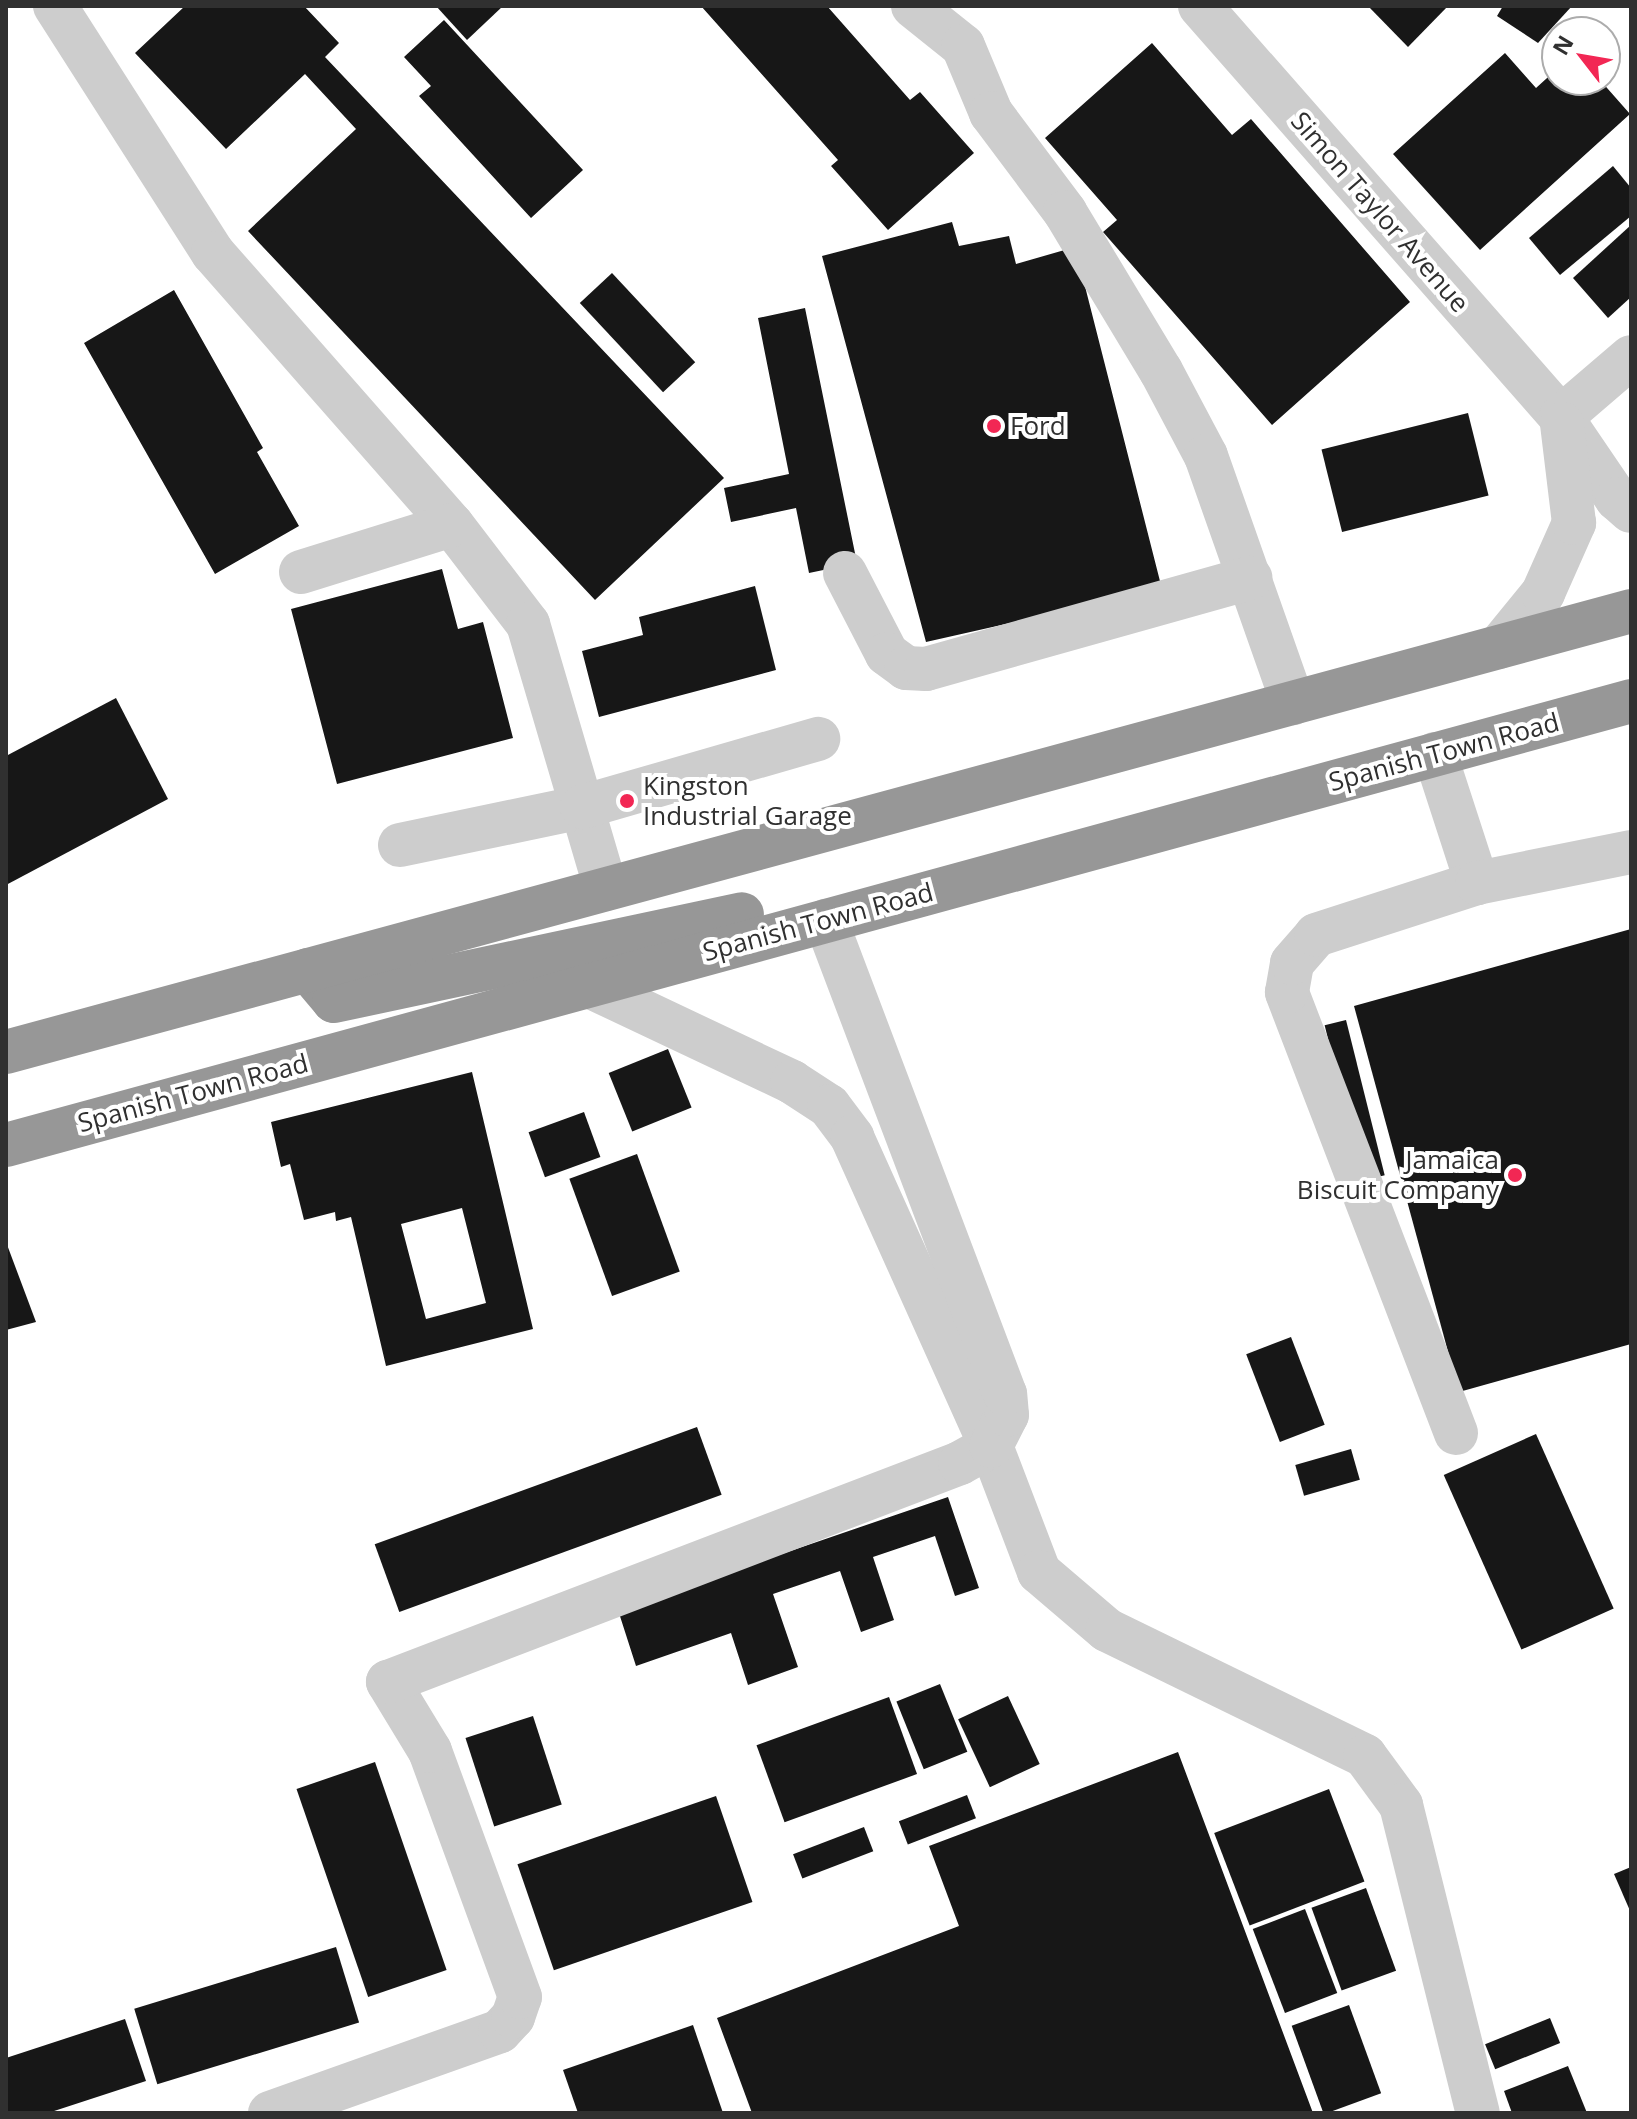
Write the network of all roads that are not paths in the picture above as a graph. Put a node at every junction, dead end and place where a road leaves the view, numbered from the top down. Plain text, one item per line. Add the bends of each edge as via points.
1 (55, 6) edge
2 (913, 6) edge
3 (1200, 6) edge
4 (1631, 357) edge
5 (1561, 417) junction
6 (1631, 511) edge
7 (452, 525) junction
8 (301, 572) dead end
9 (845, 573) dead end
10 (1250, 578) junction
11 (1631, 611) edge
12 (1499, 647) junction
13 (1631, 701) edge
14 (1293, 703) junction
15 (818, 739) dead end
16 (1435, 754) junction
17 (582, 807) junction
18 (400, 845) dead end
19 (1631, 852) edge
20 (1477, 883) junction
21 (606, 889) junction
22 (826, 921) junction
23 (308, 970) junction
24 (587, 985) junction
25 (6, 1052) edge
26 (6, 1145) edge
27 (1456, 1433) dead end
28 (991, 1446) junction
29 (270, 2113) edge
30 (1478, 2113) edge

1 - 7 street via 213,253
2 - 10 street via 963,46 991,113 1065,212 1161,371 1206,456
3 - 5 street, Simon Taylor Avenue
4 - 5 street
5 - 6 street, Simon Taylor Avenue via 1617,499
5 - 12 street via 1574,523 1543,593
7 - 8 street
7 - 17 street via 528,624
9 - 10 street via 887,654 906,668 926,669
10 - 14 street
11 - 12 highway
12 - 14 highway
13 - 16 highway, Spanish Town Road
14 - 21 highway
15 - 17 street
16 - 20 street
16 - 22 highway, Spanish Town Road
17 - 18 street
17 - 21 street
19 - 20 street
20 - 27 street via 1316,935 1292,963 1287,992
21 - 23 highway
22 - 23 highway via 790,904 334,1001
22 - 24 highway, Spanish Town Road
22 - 28 street via 1005,1394 1007,1415
23 - 25 highway
24 - 26 highway, Spanish Town Road
24 - 28 street via 792,1082 829,1106 852,1137
28 - 29 street via 960,1463 388,1682 430,1751 520,1997 513,2017 500,2031
28 - 30 street via 1039,1572 1107,1630 1365,1756 1401,1805

